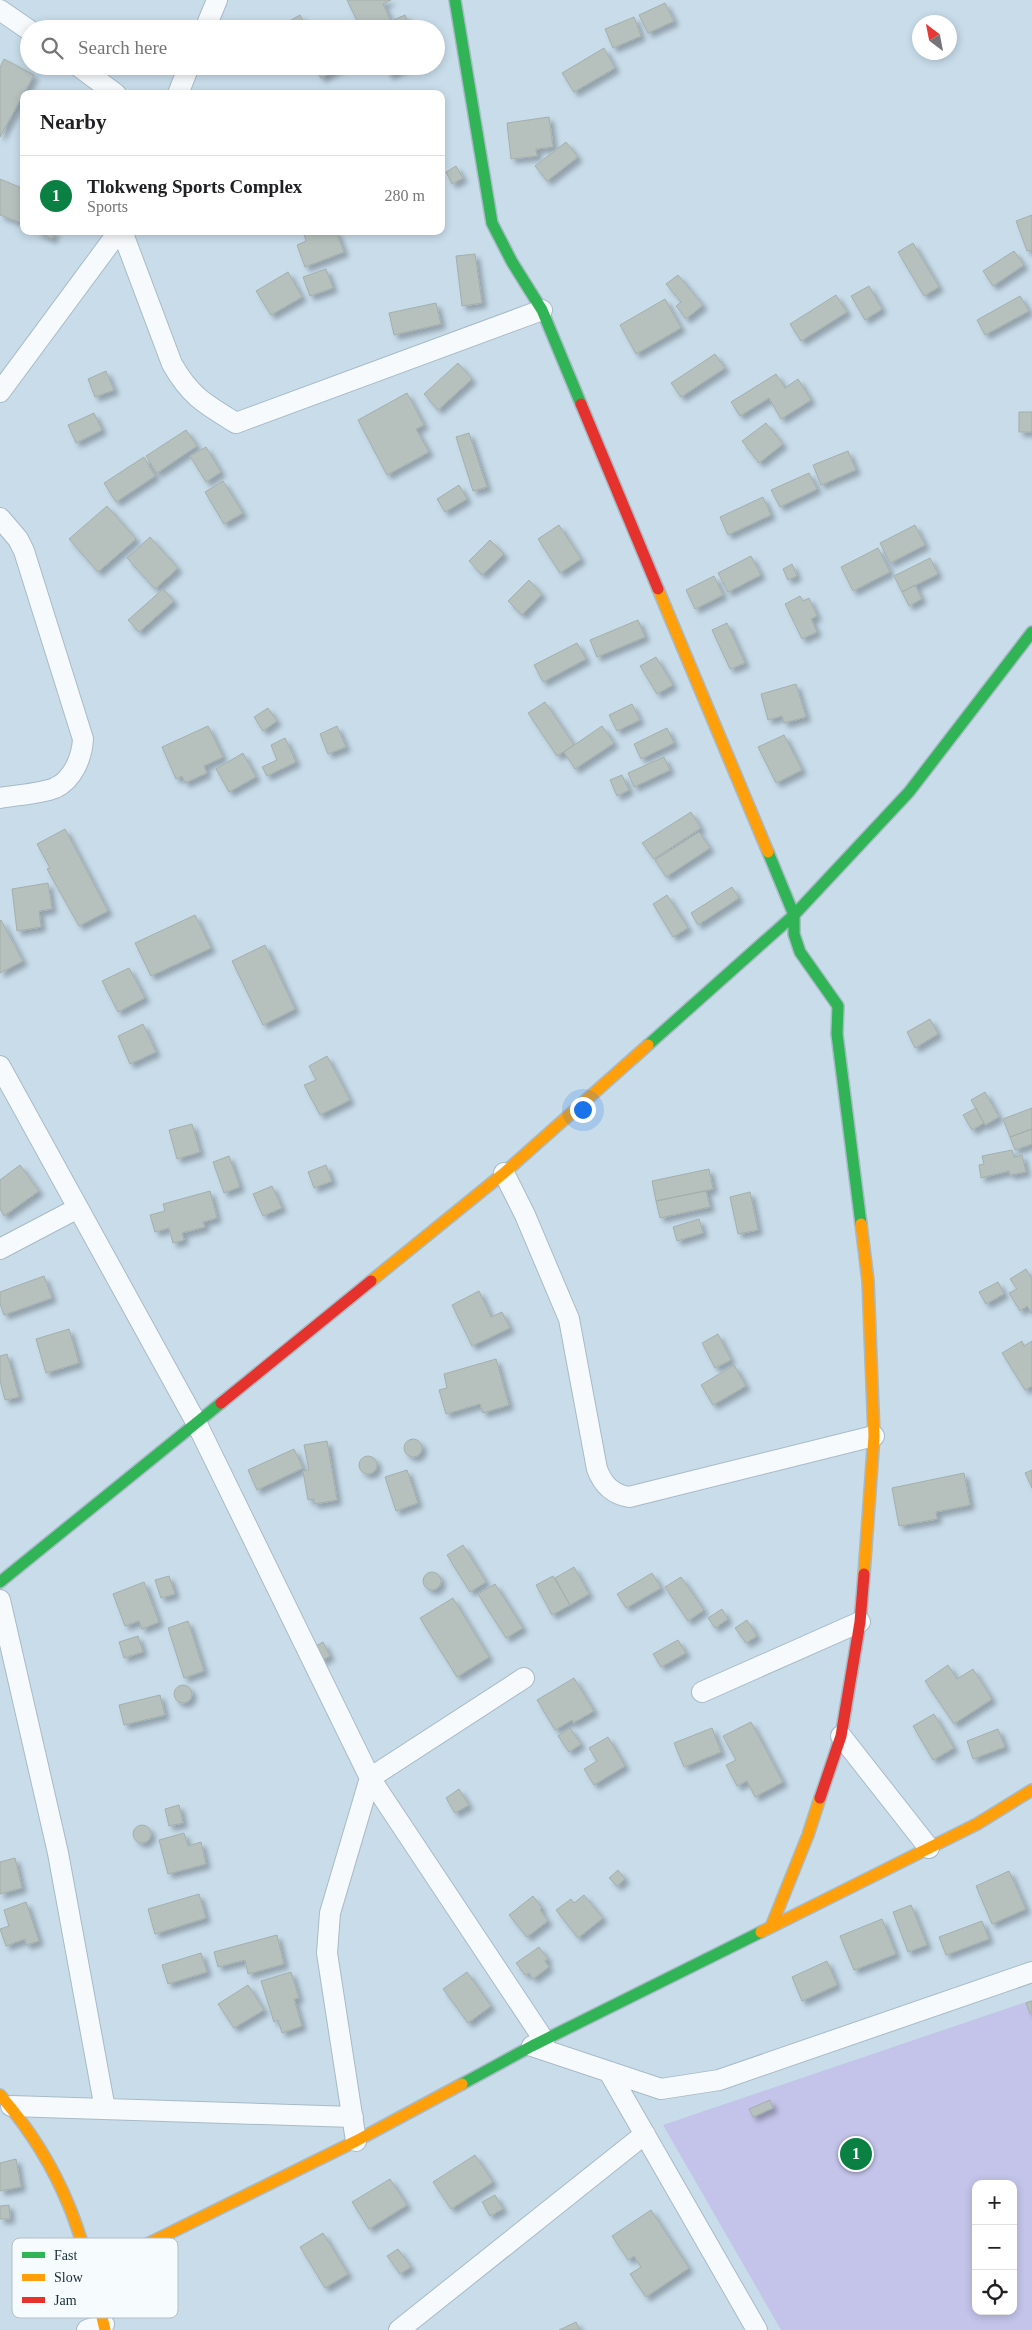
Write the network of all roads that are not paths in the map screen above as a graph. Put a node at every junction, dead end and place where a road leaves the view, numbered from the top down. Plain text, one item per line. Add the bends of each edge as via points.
1 (217, 0) edge
2 (455, 0) edge
3 (0, 10) edge
4 (209, 20) edge
5 (20, 24) edge
6 (90, 75) edge
7 (185, 75) edge
8 (111, 90) edge
9 (180, 90) edge
10 (118, 235) edge
11 (123, 235) edge
12 (542, 310) junction
13 (0, 392) edge
14 (0, 518) edge
15 (1032, 632) edge
16 (0, 798) edge
17 (794, 915) junction
18 (0, 1066) edge
19 (504, 1173) junction
20 (78, 1208) junction
21 (0, 1249) edge
22 (197, 1424) junction
23 (874, 1436) junction
24 (0, 1582) edge
25 (0, 1600) edge
26 (860, 1622) junction
27 (524, 1678) dead end
28 (702, 1692) dead end
29 (841, 1736) junction
30 (370, 1778) junction
31 (1032, 1790) edge
32 (929, 1848) junction
33 (771, 1928) junction
34 (1032, 1972) edge
35 (538, 2043) junction
36 (609, 2072) junction
37 (6, 2100) edge
38 (105, 2109) junction
39 (353, 2117) junction
40 (645, 2134) junction
41 (356, 2141) junction
42 (82, 2238) edge
43 (160, 2238) edge
44 (399, 2330) edge
45 (757, 2330) edge

1 - 4 street
2 - 12 street via 492,223
3 - 5 street
6 - 8 street
7 - 9 street
10 - 13 street
11 - 12 street via 172,364 183,384 200,402 236,423
12 - 17 street
14 - 16 street via 24,551 83,739 82,754 76,767 55,788
15 - 17 street via 909,792
17 - 19 street
17 - 23 street via 794,934 800,952 838,1006 837,1034 868,1281
18 - 20 street
19 - 22 street
19 - 23 street via 569,1319 597,1469 609,1489 629,1497
20 - 21 street
20 - 22 street
22 - 24 street
22 - 30 street
23 - 26 street
25 - 38 street via 58,1853
26 - 28 street
26 - 29 street
27 - 30 street
29 - 32 street
29 - 33 street via 808,1835
30 - 35 street
30 - 39 street via 330,1914 327,1953
31 - 32 street via 977,1824
32 - 33 street
33 - 35 street
34 - 36 street via 718,2080 661,2089
35 - 36 street
35 - 41 street
36 - 40 street
37 - 38 street
37 - 42 street via 43,2149 64,2186
38 - 39 street
39 - 41 street
40 - 44 street
40 - 45 street
41 - 43 street

